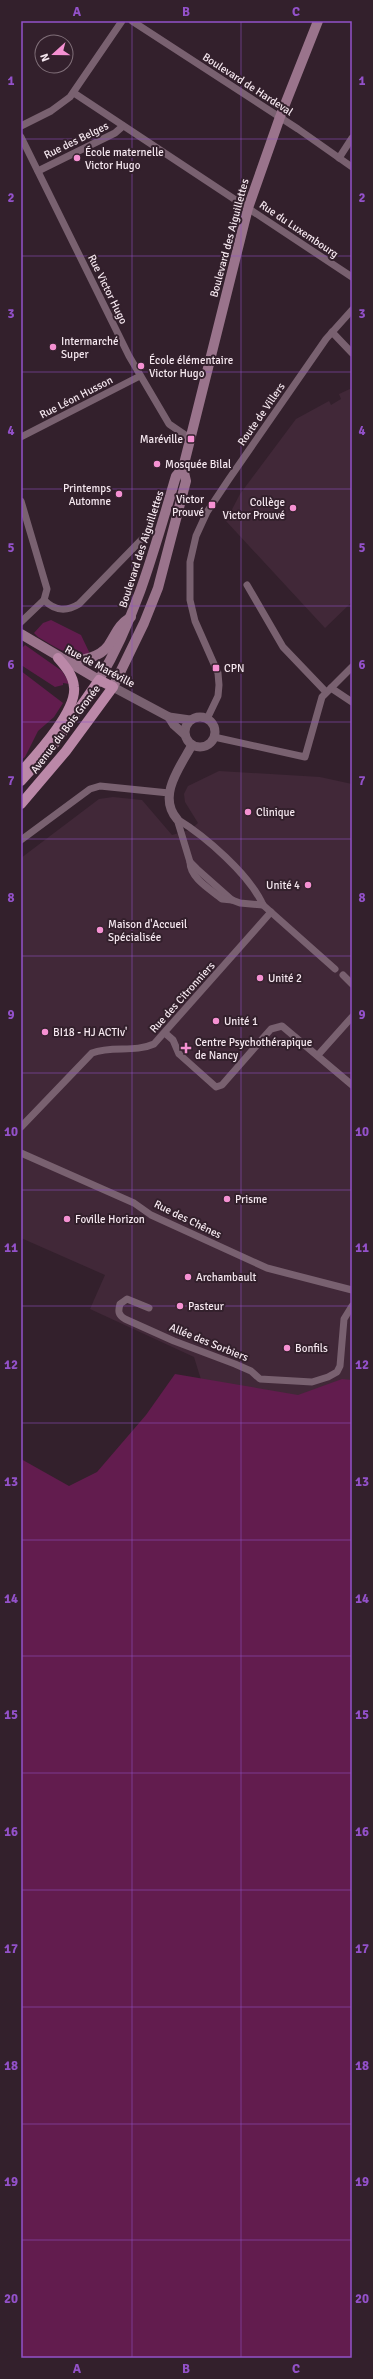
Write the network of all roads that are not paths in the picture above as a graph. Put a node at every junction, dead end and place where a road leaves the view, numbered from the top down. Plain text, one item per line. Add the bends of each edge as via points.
1 (122, 21) edge
2 (132, 21) edge
3 (318, 21) edge
4 (74, 93) junction
5 (280, 117) junction
6 (21, 126) edge
7 (123, 126) junction
8 (21, 137) edge
9 (352, 138) edge
10 (339, 158) junction
11 (352, 167) edge
12 (38, 171) junction
13 (248, 208) junction
14 (352, 277) edge
15 (352, 310) edge
16 (332, 332) junction
17 (352, 353) edge
18 (140, 376) junction
19 (21, 437) edge
20 (191, 439) junction
21 (183, 468) junction
22 (21, 501) edge
23 (148, 533) dead end
24 (247, 585) dead end
25 (44, 600) junction
26 (132, 616) junction
27 (21, 622) edge
28 (21, 634) edge
29 (58, 658) junction
30 (68, 662) junction
31 (352, 667) edge
32 (99, 680) junction
33 (113, 687) junction
34 (328, 690) junction
35 (352, 702) edge
36 (169, 717) junction
37 (207, 719) junction
38 (190, 720) junction
39 (184, 734) junction
40 (214, 737) junction
41 (192, 745) junction
42 (21, 772) edge
43 (21, 781) edge
44 (169, 793) junction
45 (21, 804) edge
46 (177, 819) junction
47 (21, 840) edge
48 (263, 905) junction
49 (271, 912) junction
50 (335, 969) dead end
51 (344, 976) dead end
52 (352, 984) edge
53 (352, 1017) edge
54 (165, 1033) junction
55 (318, 1055) junction
56 (352, 1085) edge
57 (21, 1127) edge
58 (21, 1153) edge
59 (352, 1290) edge
60 (352, 1306) edge
61 (149, 1308) dead end

1 - 4 street
2 - 5 street, Boulevard de Hardeval
3 - 5 main road, Boulevard des Aiguillettes
4 - 6 street via 51,111
4 - 7 street, Rue du Luxembourg
5 - 10 street, Boulevard de Hardeval
5 - 13 main road, Boulevard des Aiguillettes
7 - 12 street, Rue des Belges via 118,132
7 - 13 street, Rue du Luxembourg
8 - 12 street, Rue Victor Hugo
9 - 10 street
10 - 11 street, Boulevard de Hardeval
12 - 18 street, Rue Victor Hugo
13 - 14 street, Rue du Luxembourg
13 - 20 main road, Boulevard des Aiguillettes
15 - 16 street, Route de Villers
16 - 17 street
16 - 37 street, Route de Villers via 207,512 196,536 190,562 190,600 195,621 218,673 220,685 218,696
18 - 19 street, Rue Léon Husson
18 - 20 street, Rue Victor Hugo via 170,424
20 - 21 main road, Boulevard des Aiguillettes
21 - 26 main road, Boulevard des Aiguillettes via 176,476
21 - 33 main road, Boulevard des Aiguillettes via 186,481 158,588
22 - 25 street via 47,585
23 - 25 street via 79,604 70,609 60,610
24 - 34 street via 282,647
25 - 27 street
26 - 30 main road via 120,624 101,652
26 - 32 main road, Boulevard des Aiguillettes
28 - 29 main road, Rue de Maréville
29 - 30 main road, Rue de Maréville
29 - 42 main road via 72,679 74,698 65,715
30 - 32 main road, Rue de Maréville
31 - 34 street
32 - 33 main road, Rue de Maréville
32 - 43 main road, Avenue du Bois Gronée via 55,743
33 - 36 street, Rue de Maréville
33 - 45 main road, Avenue du Bois Gronée via 66,751
34 - 35 street
34 - 40 street via 318,706 305,758
36 - 38 street, Rue de Maréville
36 - 39 street, Rue de Maréville
37 - 38 street via 198,717
37 - 40 street via 214,726
38 - 39 street
39 - 41 street
40 - 41 street via 201,748
41 - 44 street
44 - 46 street via 170,808
44 - 47 street via 100,786 90,789
46 - 48 street via 189,826 242,874 259,894
46 - 48 street via 190,862 232,900
48 - 49 street
49 - 50 street
49 - 54 street, Rue des Citronniers
51 - 52 street
53 - 55 street
54 - 55 street via 179,1054 216,1087 222,1085 274,1027 285,1027
54 - 57 street, Rue des Citronniers via 148,1047 104,1049 92,1053
55 - 56 street
58 - 59 street, Rue des Chênes via 134,1203 151,1215 267,1268
60 - 61 street, Allée des Sorbiers via 344,1319 340,1366 337,1372 312,1382 260,1379 251,1371 125,1319 118,1311 120,1304 127,1299

